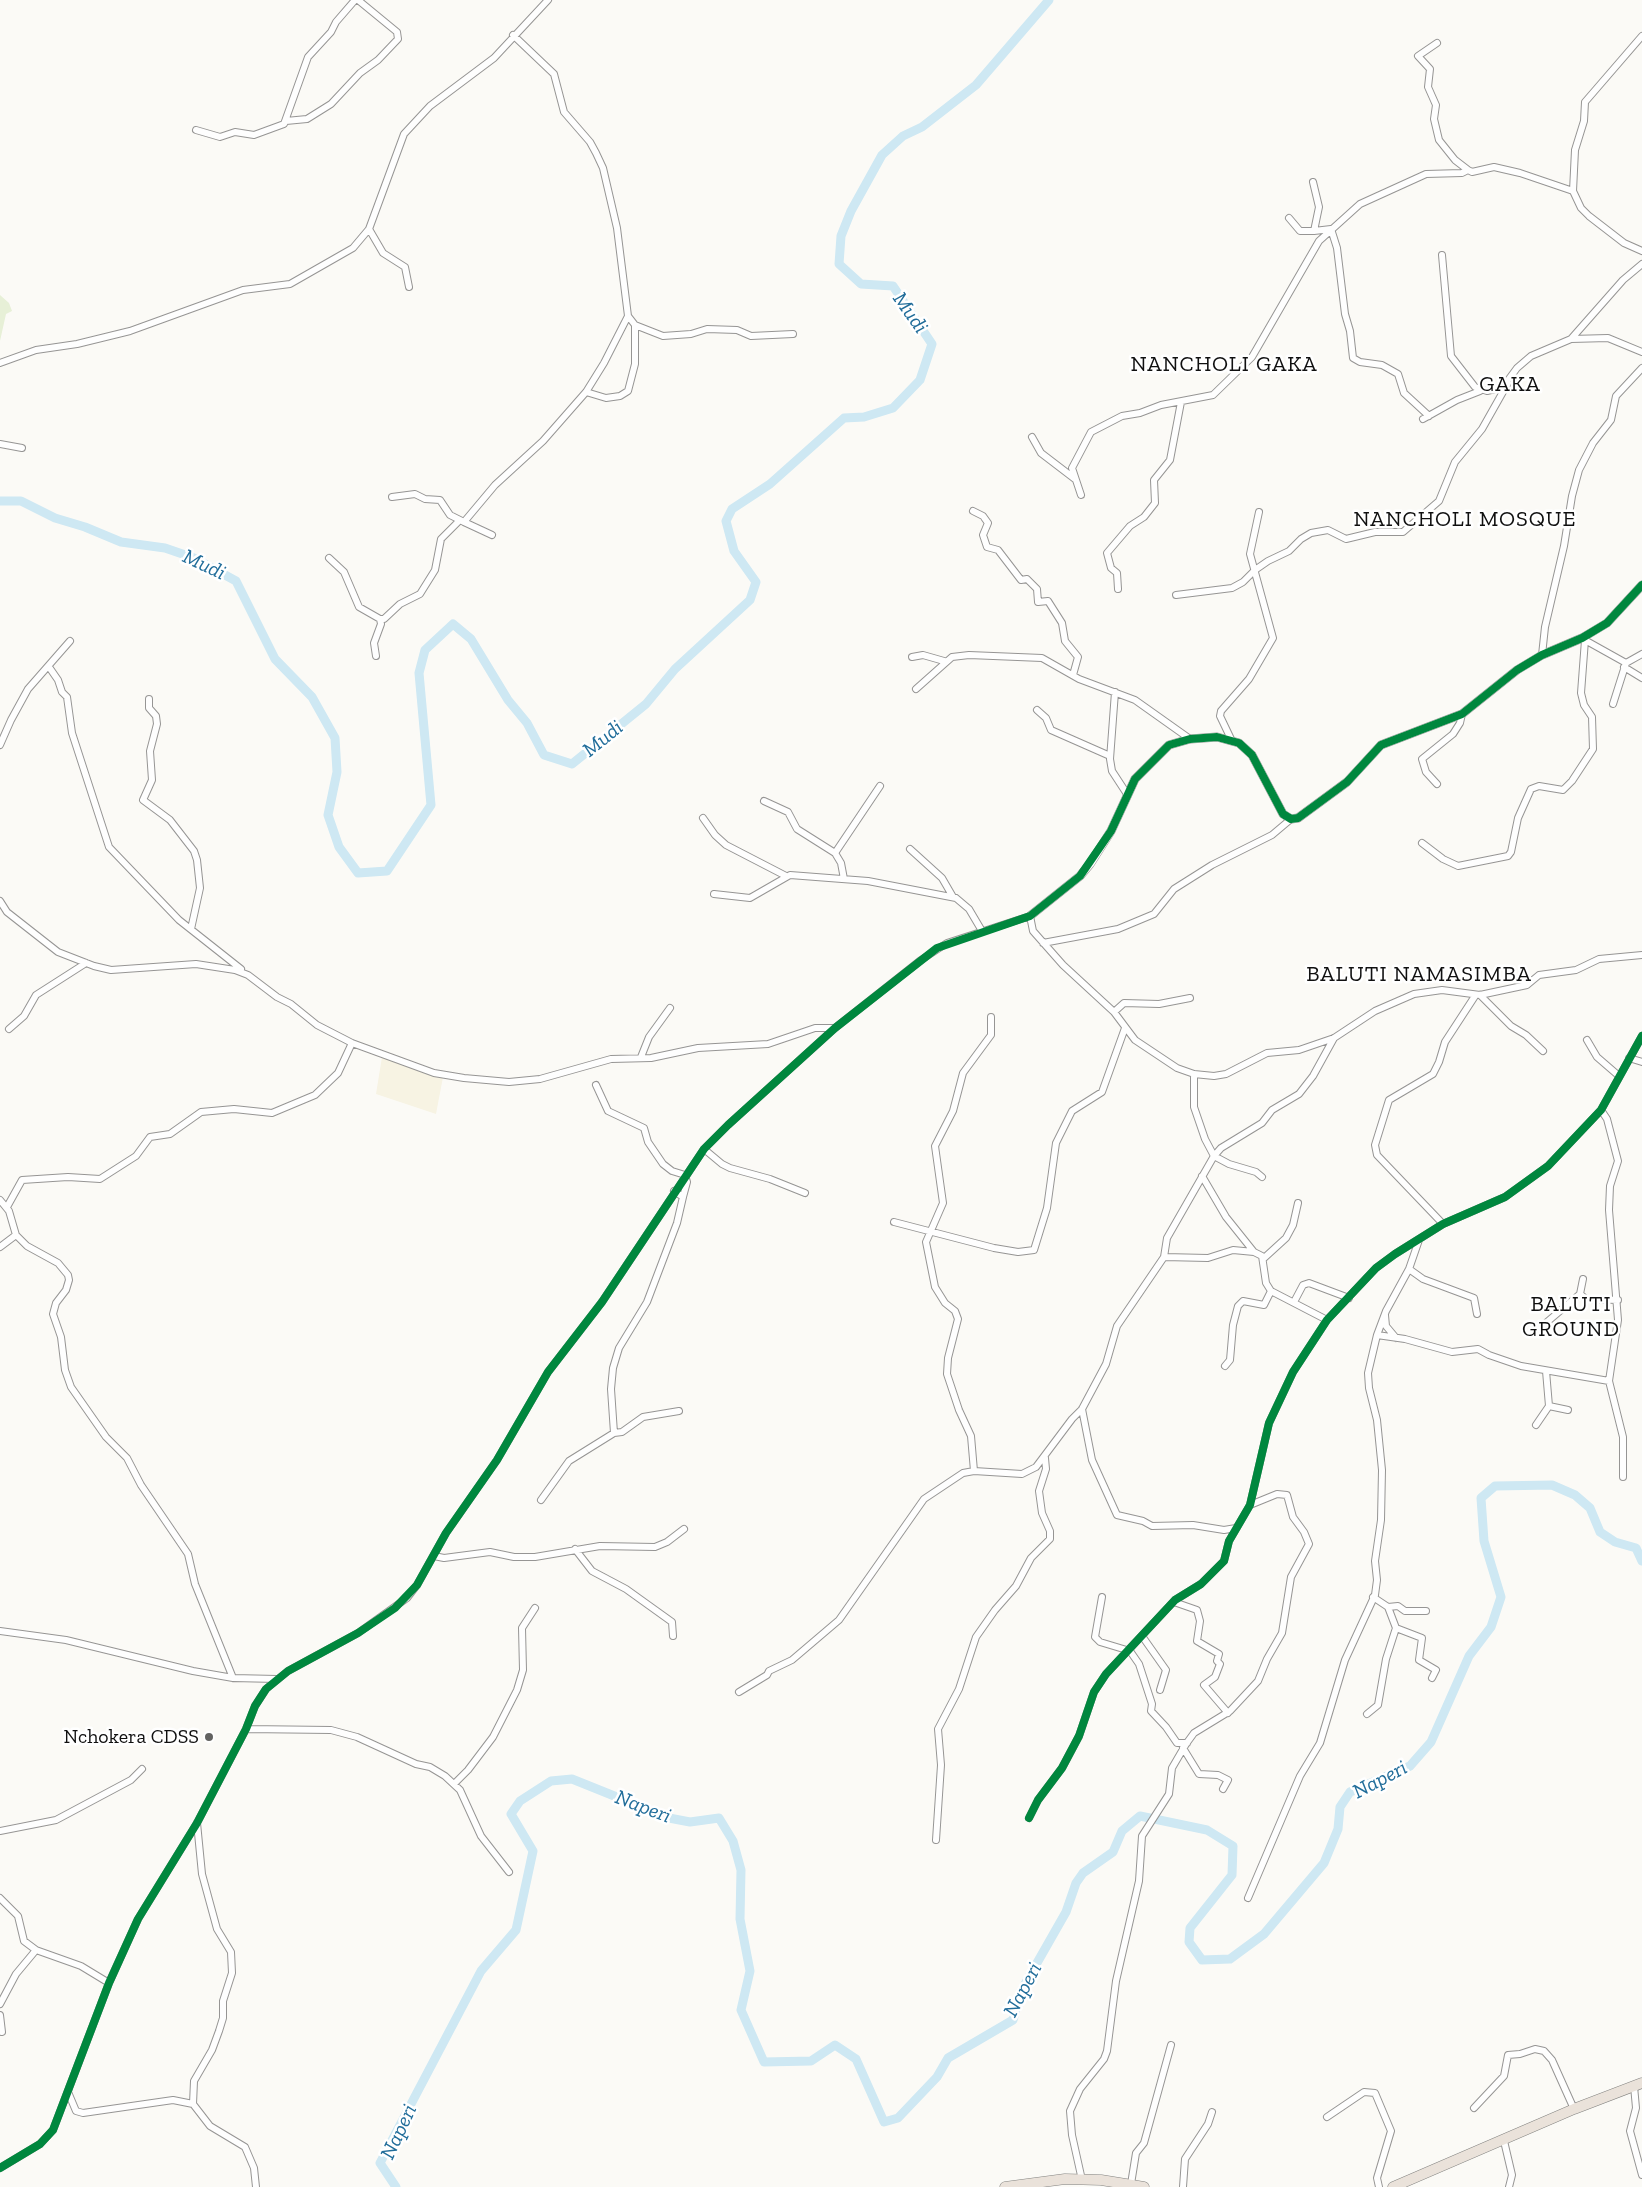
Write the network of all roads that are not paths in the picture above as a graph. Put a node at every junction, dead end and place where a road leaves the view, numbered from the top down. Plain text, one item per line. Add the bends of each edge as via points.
1 (356, 0) edge
2 (548, 0) edge
3 (513, 35) junction
4 (1642, 36) edge
5 (1437, 43) dead end
6 (286, 121) junction
7 (196, 130) dead end
8 (1468, 170) junction
9 (1314, 182) dead end
10 (1573, 191) junction
11 (1288, 218) dead end
12 (369, 229) junction
13 (1331, 229) junction
14 (1314, 231) junction
15 (1642, 251) edge
16 (1442, 255) dead end
17 (1642, 264) edge
18 (409, 287) dead end
19 (628, 316) junction
20 (635, 325) junction
21 (793, 334) dead end
22 (1571, 339) junction
23 (1642, 352) edge
24 (0, 363) edge
25 (1642, 368) edge
26 (1508, 383) junction
27 (1480, 391) junction
28 (586, 392) junction
29 (1181, 402) junction
30 (1032, 436) dead end
31 (0, 444) edge
32 (22, 448) dead end
33 (1075, 479) junction
34 (1080, 495) dead end
35 (392, 497) dead end
36 (973, 511) dead end
37 (1259, 512) dead end
38 (461, 521) junction
39 (492, 535) dead end
40 (329, 558) dead end
41 (1255, 570) junction
42 (1642, 585) edge
43 (1118, 589) dead end
44 (1176, 595) dead end
45 (380, 619) junction
46 (1583, 639) junction
47 (70, 641) dead end
48 (1642, 654) edge
49 (1542, 655) junction
50 (376, 656) dead end
51 (912, 657) dead end
52 (944, 661) junction
53 (1625, 665) junction
54 (49, 667) junction
55 (1073, 675) junction
56 (1642, 678) edge
57 (916, 689) dead end
58 (1115, 692) junction
59 (149, 698) dead end
60 (1613, 704) dead end
61 (1037, 710) dead end
62 (1462, 714) junction
63 (1190, 739) junction
64 (1230, 739) junction
65 (0, 745) edge
66 (1110, 756) junction
67 (1437, 784) dead end
68 (880, 786) dead end
69 (1127, 794) junction
70 (764, 801) dead end
71 (703, 818) dead end
72 (1291, 819) junction
73 (1422, 843) dead end
74 (910, 849) dead end
75 (835, 853) junction
76 (786, 876) junction
77 (844, 879) junction
78 (714, 894) dead end
79 (953, 897) junction
80 (0, 902) edge
81 (1030, 916) junction
82 (191, 929) junction
83 (982, 931) junction
84 (1043, 943) junction
85 (1642, 955) edge
86 (86, 963) junction
87 (248, 975) junction
88 (1477, 996) junction
89 (1190, 998) dead end
90 (670, 1008) dead end
91 (1114, 1012) junction
92 (991, 1017) dead end
93 (835, 1028) junction
94 (1125, 1028) junction
95 (9, 1029) dead end
96 (1642, 1036) edge
97 (1334, 1038) junction
98 (1587, 1040) dead end
99 (352, 1042) junction
100 (1543, 1052) dead end
101 (641, 1057) junction
102 (1629, 1058) junction
103 (1642, 1062) edge
104 (1194, 1074) junction
105 (1619, 1076) junction
106 (596, 1086) dead end
107 (1601, 1110) junction
108 (704, 1149) junction
109 (1214, 1156) junction
110 (685, 1175) junction
111 (1202, 1176) junction
112 (1262, 1177) dead end
113 (674, 1191) junction
114 (805, 1193) dead end
115 (683, 1197) junction
116 (0, 1200) edge
117 (1298, 1203) dead end
118 (7, 1207) junction
119 (894, 1222) dead end
120 (1443, 1224) junction
121 (930, 1230) junction
122 (16, 1235) junction
123 (1419, 1240) junction
124 (0, 1247) edge
125 (1254, 1252) junction
126 (1164, 1257) junction
127 (1263, 1259) junction
128 (1409, 1269) junction
129 (1583, 1279) dead end
130 (1271, 1291) junction
131 (1580, 1294) junction
132 (1349, 1298) junction
133 (1618, 1300) junction
134 (1294, 1302) junction
135 (1385, 1314) junction
136 (1477, 1314) dead end
137 (1327, 1320) junction
138 (1544, 1328) dead end
139 (1377, 1335) junction
140 (1396, 1338) junction
141 (1225, 1366) dead end
142 (1546, 1371) junction
143 (1609, 1381) junction
144 (1549, 1406) junction
145 (1082, 1409) junction
146 (1568, 1410) dead end
147 (679, 1411) dead end
148 (1536, 1424) dead end
149 (614, 1433) junction
150 (1045, 1458) junction
151 (974, 1471) junction
152 (1623, 1477) dead end
153 (540, 1500) dead end
154 (1250, 1505) junction
155 (1236, 1528) junction
156 (684, 1529) dead end
157 (575, 1549) junction
158 (434, 1556) junction
159 (1102, 1597) dead end
160 (1374, 1597) junction
161 (1174, 1602) junction
162 (1388, 1607) junction
163 (535, 1608) dead end
164 (1426, 1611) dead end
165 (1396, 1628) junction
166 (0, 1631) edge
167 (673, 1636) dead end
168 (1142, 1636) junction
169 (1130, 1651) junction
170 (233, 1678) junction
171 (1432, 1678) dead end
172 (277, 1679) junction
173 (1160, 1690) dead end
174 (739, 1692) dead end
175 (1228, 1713) junction
176 (1367, 1714) dead end
177 (246, 1728) junction
178 (1185, 1745) junction
179 (142, 1769) dead end
180 (454, 1783) junction
181 (1223, 1789) dead end
182 (1029, 1818) dead end
183 (197, 1823) junction
184 (0, 1831) edge
185 (936, 1840) dead end
186 (509, 1872) dead end
187 (0, 1898) edge
188 (1248, 1898) dead end
189 (36, 1950) junction
190 (109, 1983) junction
191 (0, 2004) edge
192 (0, 2015) edge
193 (2, 2032) dead end
194 (1172, 2045) dead end
195 (1638, 2084) edge
196 (68, 2092) junction
197 (193, 2104) junction
198 (1474, 2108) dead end
199 (1574, 2109) junction
200 (1212, 2112) dead end
201 (1327, 2117) dead end
202 (1504, 2141) junction
203 (0, 2168) edge
204 (1642, 2175) edge
205 (1082, 2180) junction
206 (1101, 2183) edge
207 (1131, 2184) junction
208 (1511, 2186) edge
209 (256, 2187) edge
210 (1005, 2187) edge
211 (1144, 2187) edge
212 (1183, 2187) edge
213 (1379, 2187) edge
214 (1393, 2187) edge

1 - 6 street via 308,57
1 - 6 street via 397,32 398,39 331,104 307,119
2 - 3 street
3 - 12 street via 494,58 430,106 404,134
3 - 19 street via 554,74 564,112 590,142 600,161 617,228
4 - 10 street via 1585,102 1584,121 1575,150
5 - 8 street via 1418,56 1430,69 1428,87 1436,105 1434,119 1439,140
6 - 7 street via 259,134 235,132 220,136
8 - 10 street via 1507,169
8 - 13 street via 1415,178 1360,204
9 - 14 street via 1319,207
10 - 15 street via 1589,216 1624,243
11 - 14 street via 1300,231
12 - 18 street via 383,253 405,267
12 - 24 street via 353,248 296,282 243,290 130,331 36,350
13 - 14 street
13 - 27 street via 1337,248 1353,358 1382,365 1398,374 1404,393 1426,418
13 - 29 street via 1315,246 1249,362 1213,395
16 - 27 street via 1450,354 1453,362
17 - 22 street via 1618,285
19 - 20 street
19 - 28 street
20 - 21 street via 663,336 707,329 737,330 751,336
20 - 28 street via 636,358 628,391 606,398
22 - 23 street via 1608,338
22 - 26 street via 1531,356 1517,368
25 - 49 street via 1616,396 1611,420 1593,443 1579,470 1545,627
26 - 27 street via 1495,391
26 - 41 street via 1482,429 1454,462 1439,501 1403,532 1375,532 1346,538 1330,530 1318,532 1306,536 1290,551
28 - 38 street via 543,441
29 - 33 street via 1122,416 1092,431 1072,466
29 - 43 street via 1170,460 1154,480 1155,503 1107,552 1111,568 1117,573
30 - 33 street via 1041,453
31 - 32 street
33 - 34 street
35 - 38 street via 415,494 429,500 440,500 450,515
36 - 55 street via 988,523 982,535 987,547 998,550 1020,580 1027,579 1037,588 1038,602 1048,601 1062,623 1065,641 1078,657
37 - 41 street via 1250,551
38 - 39 street
38 - 45 street via 441,539 435,570 420,594
40 - 45 street via 344,572 358,607
41 - 44 street via 1243,582 1227,590
41 - 64 street via 1273,638 1249,679 1221,711
42 - 46 street via 1607,623
45 - 50 street via 374,643
46 - 49 street
46 - 53 street
46 - 73 street via 1581,693 1592,717 1593,749 1572,781 1563,790 1539,786 1531,789 1518,818 1508,856 1458,866
47 - 54 street
48 - 53 street
49 - 62 street via 1506,678
51 - 52 street via 924,655
52 - 55 street via 952,656 968,655 1042,658
52 - 57 street
53 - 56 street
53 - 60 street
54 - 65 street via 28,690
54 - 82 street via 67,697 72,733 106,842
55 - 58 street
58 - 63 street via 1135,700
58 - 66 street
59 - 82 street via 149,708 156,716 157,724 150,751 152,780 143,800 170,820 194,851 200,888
61 - 66 street via 1046,718 1051,730
62 - 67 street via 1457,729 1422,759 1426,772
62 - 72 street via 1381,745 1340,788 1298,818
63 - 64 street
63 - 69 street via 1161,751 1135,779
64 - 72 street via 1252,755 1283,814
66 - 69 street via 1112,771
68 - 75 street
69 - 81 street via 1111,830 1090,864 1080,876
70 - 75 street via 788,812 797,829
71 - 76 street via 726,845
72 - 84 street via 1272,835 1180,884 1154,914 1118,929
74 - 79 street via 942,878
75 - 77 street
76 - 77 street
76 - 78 street via 750,898
77 - 79 street via 884,883
79 - 83 street via 969,909
80 - 86 street via 7,912 58,952
81 - 83 street
81 - 84 street via 1033,931
82 - 87 street
83 - 93 street via 938,948
84 - 91 street
85 - 88 street via 1599,960 1576,970 1540,975 1527,985
86 - 87 street via 111,970 196,964 223,966
86 - 95 street via 36,995 24,1016
87 - 99 street via 318,1025
88 - 97 street via 1442,990 1414,994 1375,1011
88 - 100 street via 1490,1003 1511,1026
88 - 120 street via 1445,1042 1433,1074 1389,1100 1375,1145 1377,1155
89 - 91 street via 1159,1004 1124,1003
90 - 101 street via 649,1037
91 - 94 street
92 - 121 street via 991,1035 963,1073 953,1111 935,1146 943,1203
93 - 101 street via 816,1028 768,1044 698,1048 664,1056
93 - 108 street
94 - 104 street via 1147,1050
94 - 121 street via 1102,1092 1072,1112 1056,1144 1047,1208 1034,1250 1018,1252 994,1248
96 - 102 street
97 - 104 street via 1299,1050 1267,1053 1226,1074
97 - 109 street via 1299,1094 1272,1110 1262,1123 1221,1148
98 - 105 street via 1597,1056
99 - 101 street via 434,1073 509,1082 560,1075 611,1059
99 - 118 street via 338,1073 315,1095 272,1113 234,1109 200,1112 170,1134 150,1137 136,1156 100,1179 68,1176 22,1180
102 - 103 street
102 - 105 street
104 - 109 street via 1194,1107
105 - 107 street
106 - 110 street via 608,1111 644,1128 648,1142 663,1164
107 - 120 street via 1548,1166 1518,1188
107 - 133 street via 1607,1119 1618,1156 1610,1186 1609,1210
108 - 110 street
108 - 114 street via 730,1168
109 - 111 street
109 - 112 street
110 - 113 street
110 - 115 street via 688,1182
111 - 125 street via 1226,1217
111 - 126 street via 1167,1238
113 - 115 street
113 - 158 street via 602,1302 548,1372 497,1460 446,1532
115 - 149 street via 656,1281 619,1348 613,1368
116 - 118 street
117 - 127 street via 1286,1238
118 - 122 street
119 - 121 street
120 - 123 street
121 - 151 street via 926,1242 935,1287 958,1319 948,1358 948,1374 958,1410 971,1436
122 - 124 street
122 - 170 street via 27,1246 58,1263 68,1275 66,1290 56,1303 53,1314 71,1387 106,1437 127,1458 141,1485 188,1554 194,1584
123 - 128 street
123 - 132 street via 1376,1268
125 - 126 street via 1233,1250 1202,1258
125 - 127 street
126 - 145 street via 1117,1326 1106,1364
127 - 130 street via 1266,1283
128 - 135 street
128 - 136 street via 1423,1280 1474,1298
129 - 131 street
130 - 134 street
130 - 141 street via 1264,1305 1243,1301 1238,1306 1230,1360
131 - 133 street via 1586,1299
131 - 138 street
132 - 134 street via 1309,1283 1302,1286
132 - 137 street
133 - 143 street
134 - 137 street
135 - 139 street
135 - 140 street via 1386,1326
137 - 154 street via 1292,1372 1270,1423
139 - 140 street
139 - 160 street via 1368,1373 1382,1470
140 - 142 street via 1452,1352 1478,1349 1521,1366
142 - 143 street
142 - 144 street
143 - 152 street via 1623,1436
144 - 146 street
144 - 148 street
145 - 150 street
145 - 155 street via 1092,1460 1117,1515 1152,1526
147 - 149 street via 642,1418 622,1432
149 - 153 street via 569,1461
150 - 151 street via 1022,1474
150 - 185 street via 1046,1469 1039,1491 1050,1539 1031,1558 1016,1586 994,1610 976,1638 959,1688 938,1729 941,1765
151 - 174 street via 963,1473 924,1499 840,1620 792,1660
154 - 155 street
154 - 175 street via 1277,1494 1287,1495 1293,1517 1307,1537 1308,1544 1292,1578 1282,1633 1266,1659 1258,1681
155 - 161 street via 1224,1561 1201,1584
156 - 157 street via 668,1542 655,1547
157 - 158 street via 535,1557 490,1552 444,1558
157 - 167 street via 592,1571 626,1589 672,1622
158 - 172 street via 417,1585 394,1608 358,1633
159 - 169 street via 1095,1637 1100,1642
160 - 162 street
160 - 188 street via 1344,1660 1320,1743 1300,1776
161 - 168 street
161 - 175 street via 1197,1610 1200,1621 1197,1641 1219,1654 1217,1661 1220,1664 1215,1677 1204,1685
162 - 164 street
162 - 165 street
163 - 180 street via 522,1628 523,1670 517,1690 492,1737 468,1770
165 - 171 street via 1422,1638 1419,1660 1436,1670
165 - 176 street via 1386,1659 1378,1705
166 - 170 street via 66,1640
168 - 169 street
168 - 173 street via 1166,1670
169 - 178 street via 1139,1664 1152,1704 1151,1711 1177,1743
169 - 182 street via 1098,1685 1079,1736
170 - 172 street
172 - 177 street via 255,1706
175 - 178 street via 1194,1733
177 - 180 street via 331,1730 357,1737 416,1764 430,1767
177 - 183 street
178 - 181 street via 1199,1774 1218,1775 1228,1780
178 - 205 street via 1172,1768 1169,1794 1146,1828 1141,1842 1139,1881 1116,1981 1107,2051 1080,2088 1070,2111
179 - 184 street via 131,1780 56,1820
180 - 186 street via 467,1801 480,1836
183 - 190 street via 138,1919
183 - 197 street via 202,1874 217,1929 231,1952 232,1973 223,2001 219,2032 194,2081
187 - 189 street via 18,1916 24,1941
189 - 190 street via 81,1966
189 - 191 street via 16,1974
190 - 196 street
192 - 193 street
194 - 207 street via 1147,2134 1136,2153
195 - 199 highway
195 - 204 street via 1630,2131
196 - 197 street via 76,2111 83,2113 173,2100
196 - 203 street via 46,2140
197 - 209 street via 206,2123 245,2147 254,2168
198 - 199 street via 1504,2076 1508,2055 1536,2049 1544,2051 1552,2060
199 - 202 highway
200 - 212 street via 1208,2124 1185,2159
201 - 213 street via 1364,2092 1375,2093 1391,2131 1376,2178
202 - 208 street via 1512,2175
202 - 214 highway
205 - 206 highway
205 - 210 highway
206 - 207 highway
207 - 211 highway

